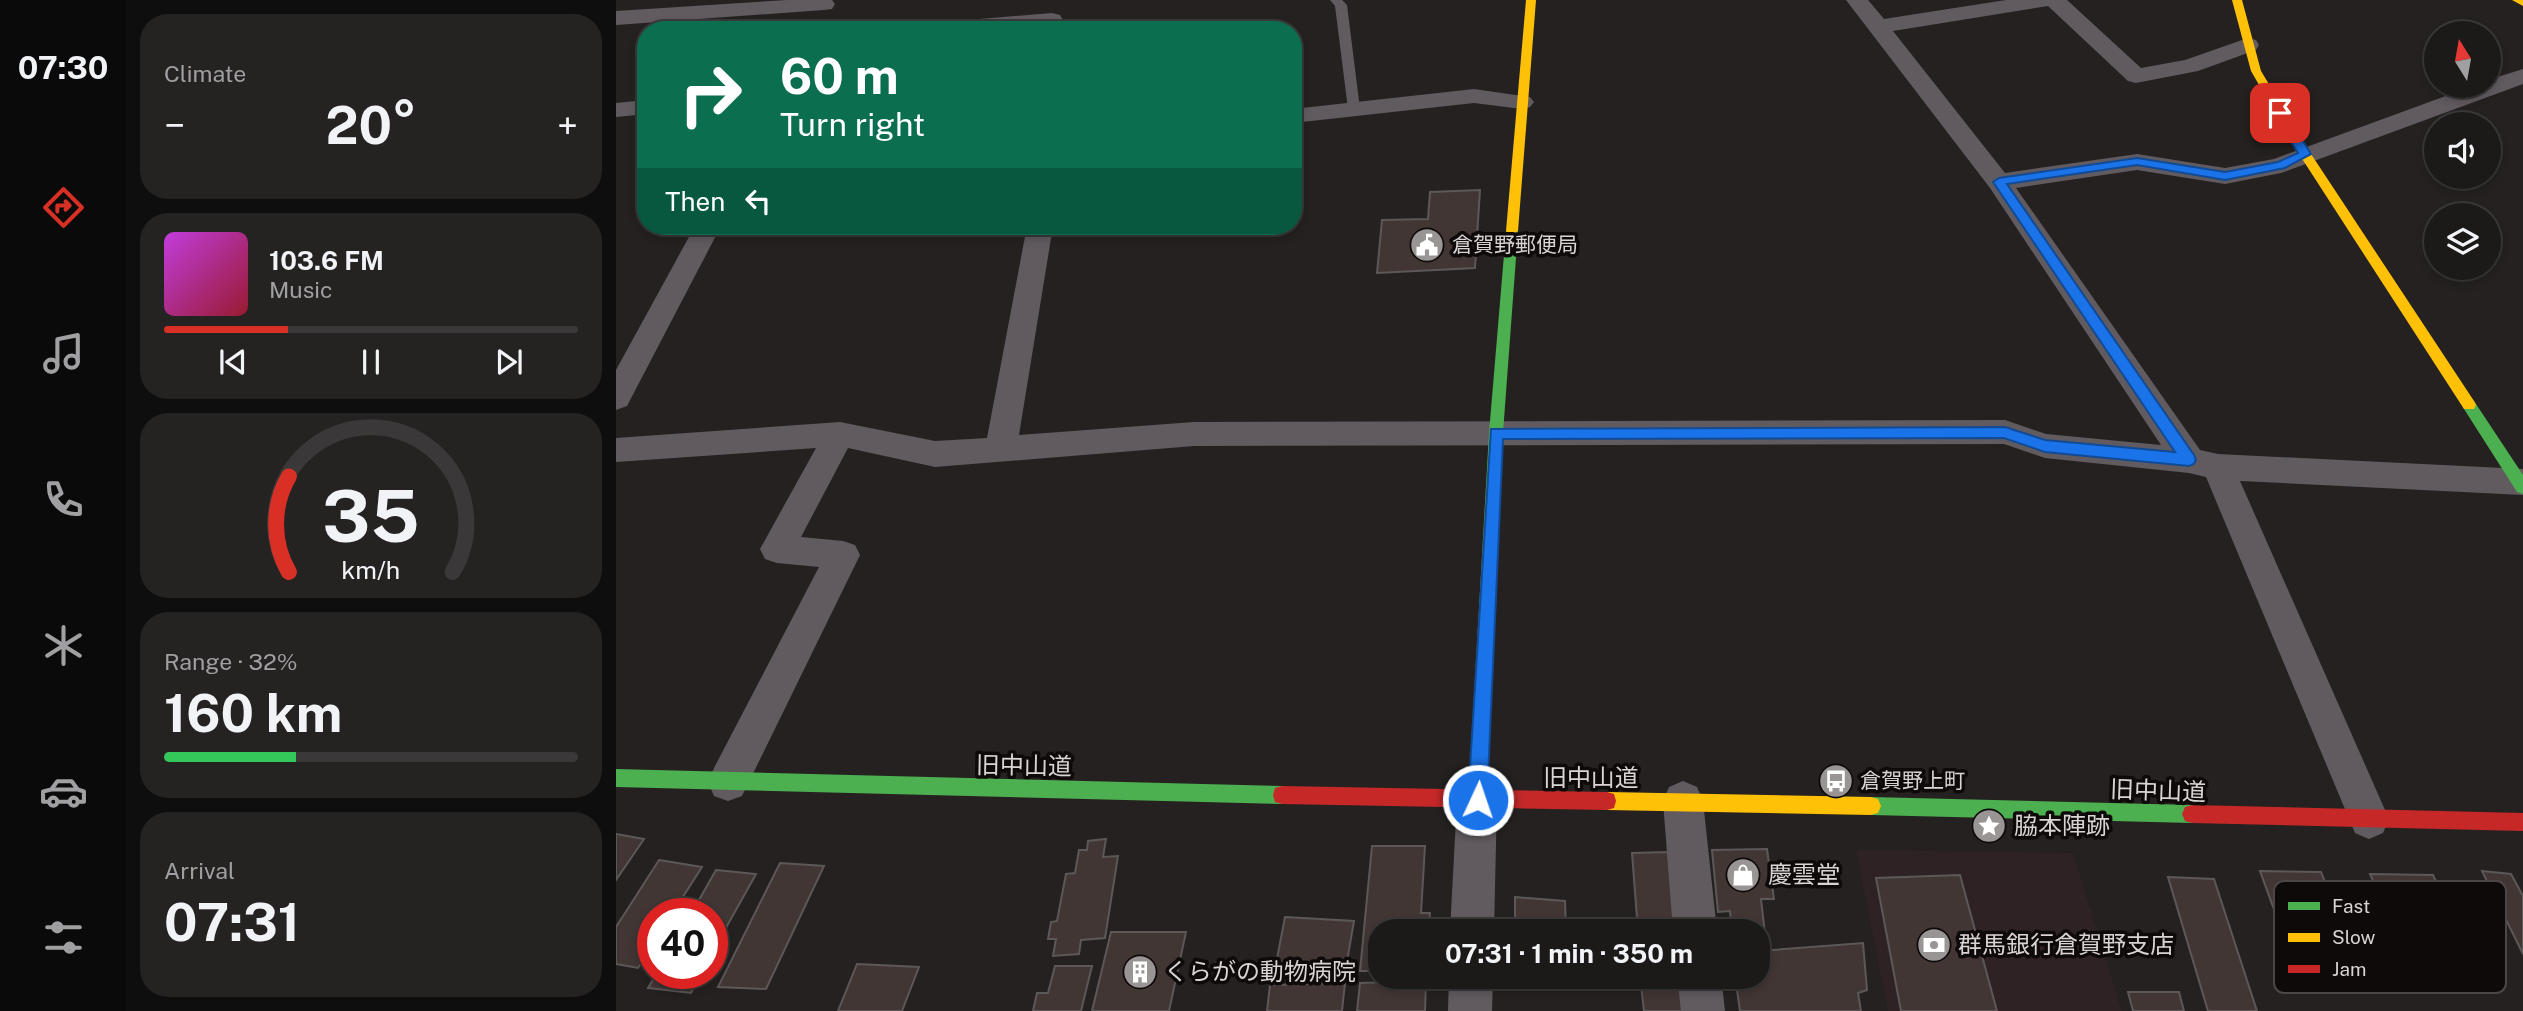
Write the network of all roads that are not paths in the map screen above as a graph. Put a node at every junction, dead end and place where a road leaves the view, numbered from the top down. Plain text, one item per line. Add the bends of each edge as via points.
1 (1336, 0) edge
2 (1531, 0) edge
3 (1857, 0) edge
4 (2047, 0) edge
5 (2053, 0) edge
6 (2237, 0) edge
7 (2518, 0) edge
8 (825, 2) edge
9 (2523, 3) edge
10 (1053, 17) edge
11 (616, 18) edge
12 (815, 21) edge
13 (1015, 21) edge
14 (1877, 27) junction
15 (2248, 45) junction
16 (2523, 76) edge
17 (1522, 102) junction
18 (637, 108) edge
19 (1354, 109) junction
20 (616, 110) edge
21 (1302, 115) edge
22 (2305, 154) junction
23 (1999, 182) junction
24 (703, 235) edge
25 (1038, 235) edge
26 (616, 398) edge
27 (1496, 433) junction
28 (840, 434) junction
29 (616, 450) edge
30 (1001, 450) junction
31 (2203, 463) junction
32 (2522, 484) edge
33 (616, 778) edge
34 (728, 782) junction
35 (1478, 800) junction
36 (1683, 801) junction
37 (2369, 819) junction
38 (2523, 822) edge
39 (1473, 919) edge
40 (1694, 919) edge
41 (1471, 989) edge
42 (1700, 989) edge
43 (1470, 1011) edge
44 (1703, 1011) edge

1 - 19 lane via 1341,5
2 - 17 main road
3 - 14 street
4 - 14 street
5 - 15 street via 2136,76 2190,65
6 - 15 main road
7 - 9 main road
8 - 11 street
8 - 12 street
10 - 13 street
14 - 23 street
15 - 22 main road via 2256,71
16 - 22 street
17 - 19 street via 1474,96
17 - 27 main road
18 - 20 street
19 - 21 street
22 - 23 street via 2281,165 2225,176 2137,162
22 - 32 main road
23 - 31 street
24 - 26 street
25 - 30 street
27 - 30 street via 1194,434
27 - 31 street via 2005,432 2045,446
27 - 35 main road
28 - 29 street
28 - 30 street via 935,454
28 - 34 street via 777,549 843,555
31 - 32 street
31 - 37 street
33 - 34 main road, 旧中山道
34 - 35 main road, 旧中山道
35 - 36 main road, 旧中山道
35 - 39 street
36 - 37 main road, 旧中山道
36 - 40 street
37 - 38 main road, 旧中山道
41 - 43 street
42 - 44 street

